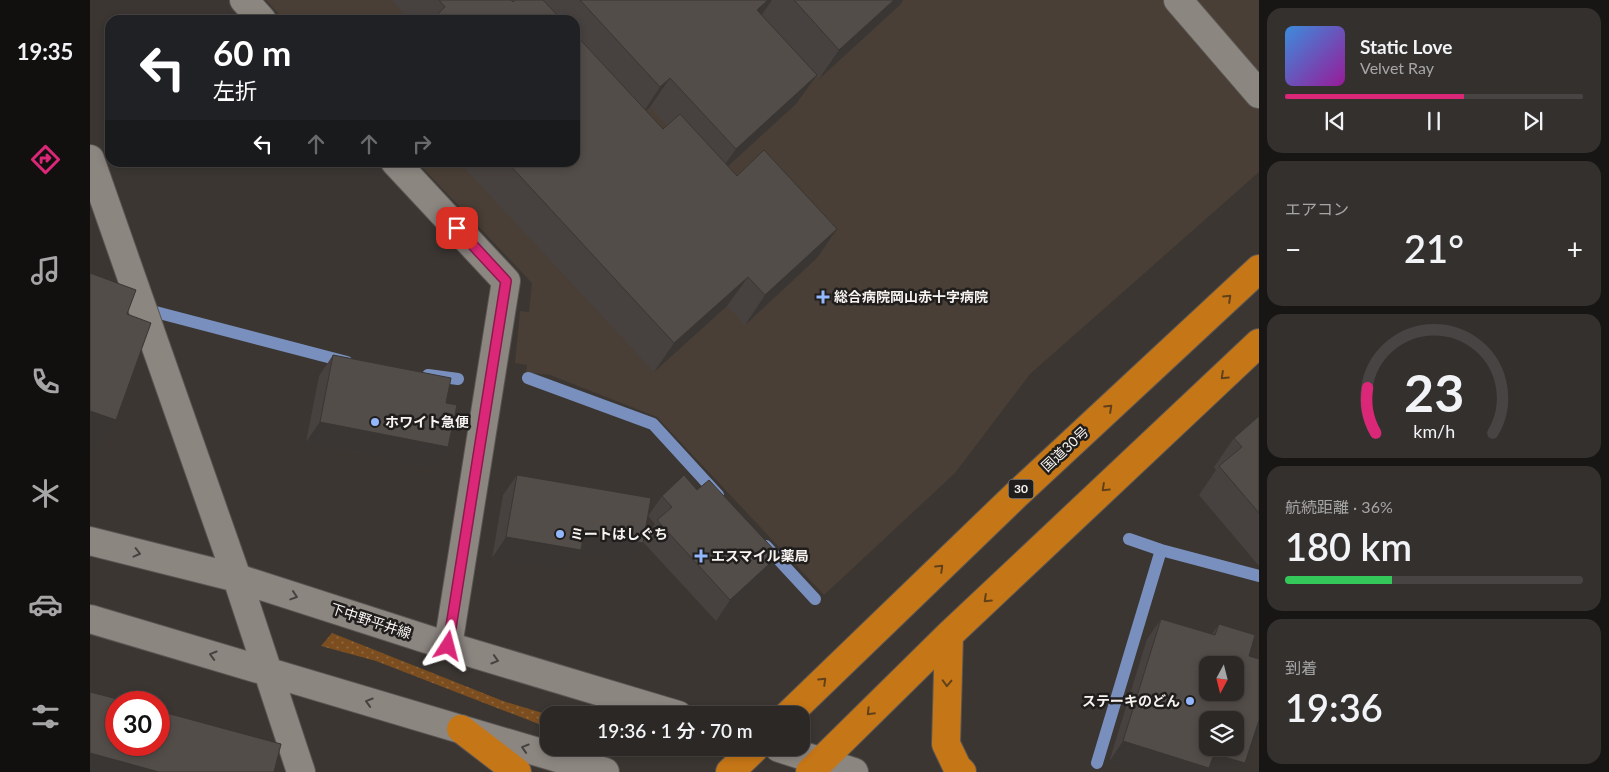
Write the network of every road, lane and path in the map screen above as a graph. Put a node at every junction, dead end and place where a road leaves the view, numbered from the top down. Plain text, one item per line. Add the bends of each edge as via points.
1 (244, 0) edge
2 (1178, 0) edge
3 (258, 15) edge
4 (1259, 94) edge
5 (90, 158) edge
6 (400, 167) edge
7 (1259, 269) edge
8 (1259, 343) edge
9 (90, 541) edge
10 (237, 578) junction
11 (90, 619) edge
12 (949, 635) junction
13 (448, 646) junction
14 (268, 671) junction
15 (648, 706) edge
16 (797, 706) edge
17 (461, 729) junction
18 (747, 756) edge
19 (794, 756) edge
20 (816, 767) edge
21 (301, 772) edge
22 (517, 772) edge
23 (605, 772) edge
24 (730, 772) edge
25 (854, 772) edge
26 (962, 772) edge

1 - 3 street
2 - 4 street
5 - 10 street
6 - 13 street via 506,281
16 -> 7 highway, 国道30号 / 30 via 1009,501
8 -> 12 highway
9 -> 10 street, 下中野平井線
10 -> 13 street, 下中野平井線
10 - 14 street
14 -> 11 street
12 -> 20 highway
12 -> 26 highway via 946,744
13 -> 15 street, 下中野平井線
17 -> 14 street
14 - 21 street
17 - 22 highway
23 -> 17 street
18 - 24 highway
19 - 20 street
20 - 25 street

